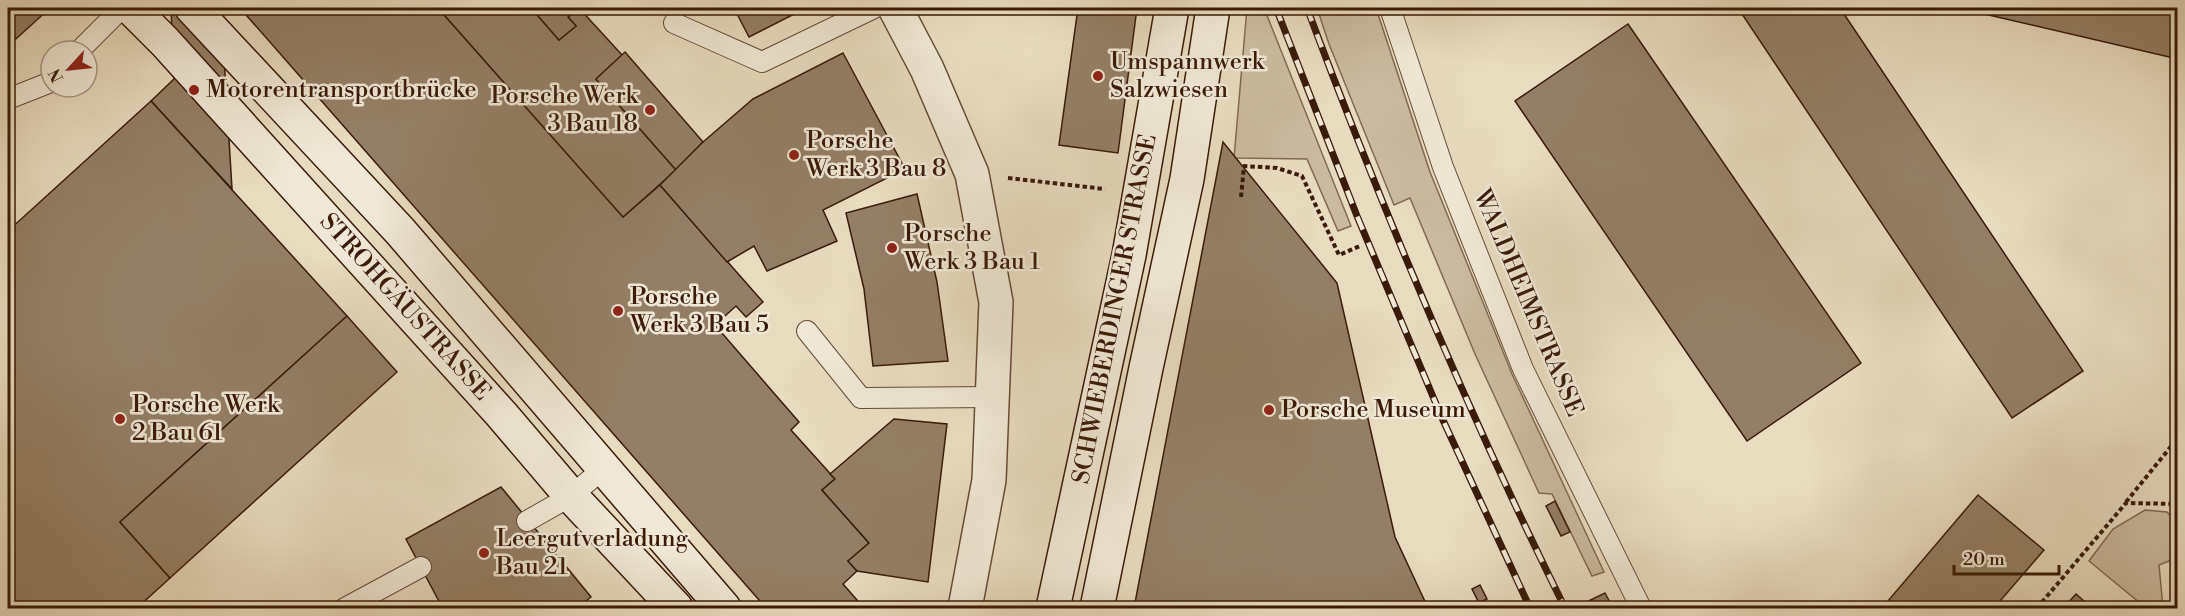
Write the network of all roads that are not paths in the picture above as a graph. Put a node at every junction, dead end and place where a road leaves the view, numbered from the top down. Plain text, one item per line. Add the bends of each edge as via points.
1 (122, 8) edge
2 (131, 8) edge
3 (192, 8) edge
4 (874, 8) edge
5 (895, 8) edge
6 (1172, 8) edge
7 (1213, 8) edge
8 (1390, 8) edge
9 (674, 23) dead end
10 (91, 39) edge
11 (39, 87) edge
12 (8, 99) edge
13 (807, 331) dead end
14 (992, 397) junction
15 (604, 468) junction
16 (571, 496) junction
17 (527, 521) dead end
18 (421, 567) dead end
19 (345, 609) edge
20 (676, 609) edge
21 (724, 609) edge
22 (965, 609) edge
23 (1053, 609) edge
24 (1097, 609) edge
25 (1641, 609) edge

1 - 10 lane
2 - 16 main road, STROHGÄUSTRASSE
3 - 15 main road, STROHGÄUSTRASSE via 400,231
4 - 9 lane via 762,62
5 - 14 main road via 927,69 972,174 996,302
6 - 23 main road, SCHWIEBERDINGER STRASSE via 1129,255
7 - 24 main road, SCHWIEBERDINGER STRASSE via 1187,179
8 - 25 lane, WALDHEIMSTRASSE via 1443,167 1523,369
11 - 12 lane
13 - 14 lane via 861,398
14 - 22 main road via 989,480
15 - 16 lane
15 - 21 main road, STROHGÄUSTRASSE
16 - 17 lane
16 - 20 main road, STROHGÄUSTRASSE
18 - 19 lane

